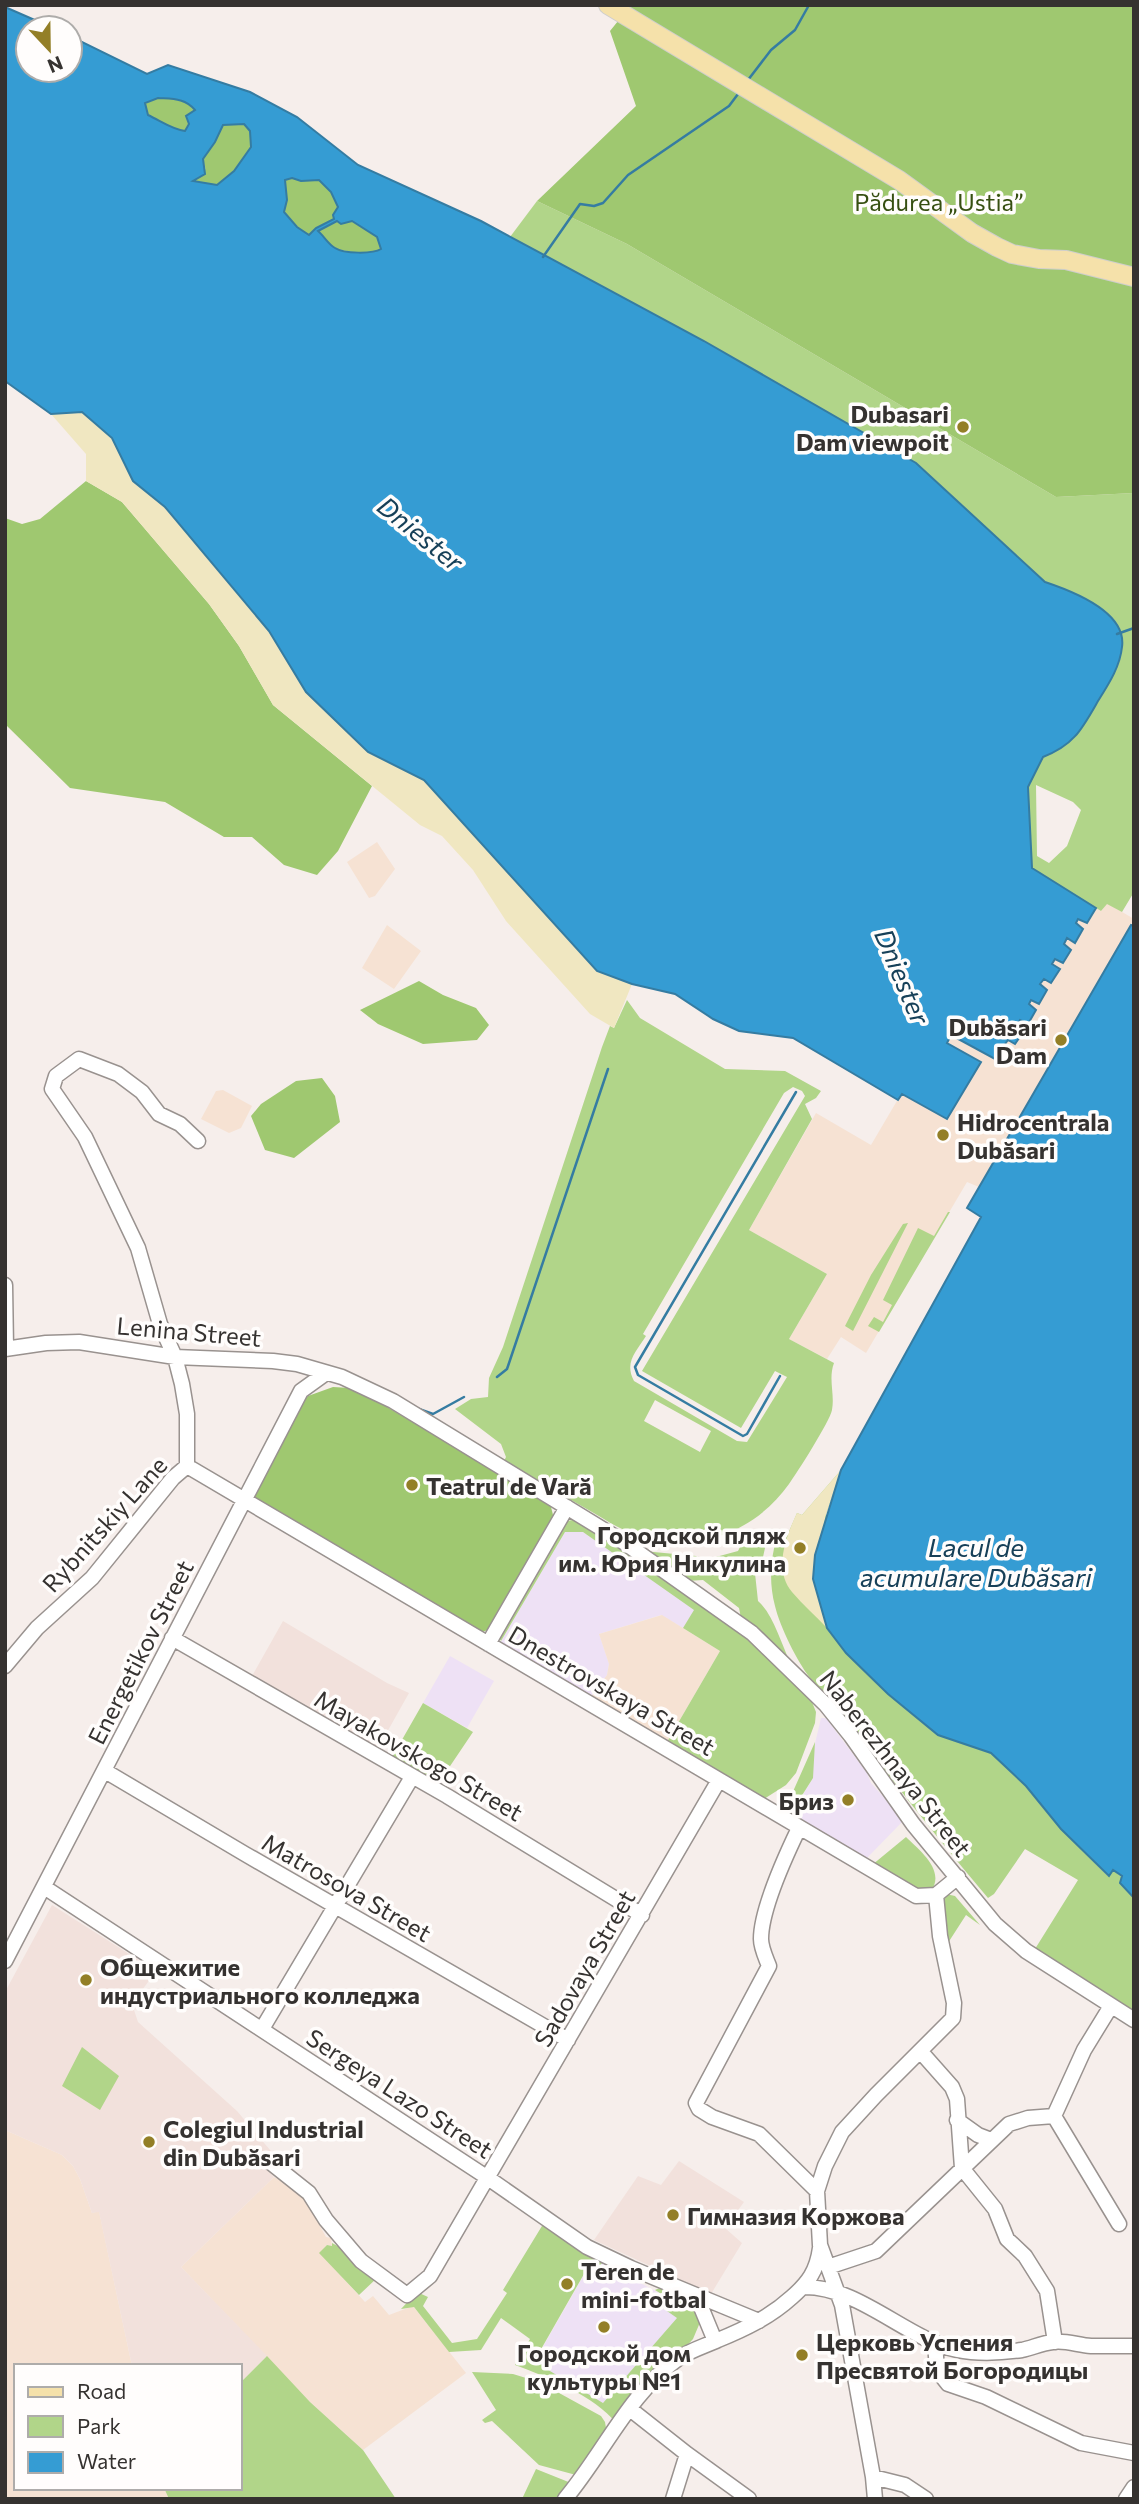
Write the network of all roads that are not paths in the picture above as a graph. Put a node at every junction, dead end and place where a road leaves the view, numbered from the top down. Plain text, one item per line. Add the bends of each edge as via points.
1 (608, 5) edge
2 (1134, 277) edge
3 (198, 1141) dead end
4 (5, 1285) edge
5 (6, 1349) edge
6 (175, 1357) junction
7 (326, 1373) junction
8 (187, 1466) junction
9 (243, 1500) junction
10 (567, 1507) junction
11 (172, 1638) junction
12 (488, 1644) junction
13 (5, 1666) edge
14 (105, 1771) junction
15 (412, 1777) junction
16 (719, 1780) junction
17 (799, 1828) junction
18 (958, 1877) junction
19 (44, 1887) junction
20 (936, 1895) junction
21 (916, 1896) junction
22 (334, 1906) junction
23 (642, 1915) junction
24 (939, 1929) junction
25 (5, 1961) edge
26 (1111, 2006) junction
27 (1134, 2020) edge
28 (262, 2029) junction
29 (568, 2040) junction
30 (921, 2052) junction
31 (1054, 2116) junction
32 (957, 2120) junction
33 (990, 2140) junction
34 (270, 2162) dead end
35 (962, 2168) junction
36 (488, 2178) junction
37 (817, 2191) junction
38 (1119, 2224) dead end
39 (820, 2245) junction
40 (828, 2267) junction
41 (803, 2287) junction
42 (837, 2294) junction
43 (696, 2295) junction
44 (759, 2322) junction
45 (715, 2342) junction
46 (1055, 2342) junction
47 (935, 2343) junction
48 (1134, 2346) edge
49 (630, 2409) junction
50 (1134, 2453) edge
51 (687, 2454) junction
52 (873, 2477) junction
53 (1134, 2487) edge
54 (565, 2499) edge
55 (673, 2499) edge
56 (749, 2499) edge
57 (875, 2499) edge
58 (926, 2499) edge
59 (1126, 2499) edge

1 - 2 main road via 900,180 997,247
3 - 6 street, Rybnitskiy Lane via 180,1124 159,1114 142,1091 118,1074 79,1059 56,1076 52,1089 85,1137 138,1248 160,1324
4 - 5 street
5 - 6 street, Lenina Street via 79,1342
6 - 7 street, Lenina Street via 261,1359
6 - 8 street, Rybnitskiy Lane via 187,1414
7 - 9 street, Energetikov Street via 301,1391
7 - 10 street, Naberezhnaya Street via 393,1401
8 - 9 street, Dnestrovskaya Street
8 - 13 street, Rybnitskiy Lane via 92,1578 37,1628
9 - 11 street, Energetikov Street
9 - 12 street, Dnestrovskaya Street
10 - 12 street
10 - 18 street, Naberezhnaya Street via 732,1618 771,1650 826,1705
11 - 14 street, Energetikov Street
11 - 15 street, Mayakovskogo Street
12 - 16 street, Dnestrovskaya Street
14 - 19 street, Energetikov Street
14 - 22 street, Matrosova Street
15 - 22 street
15 - 23 street, Mayakovskogo Street
16 - 17 street, Dnestrovskaya Street
16 - 23 street, Sadovaya Street
17 - 21 street, Dnestrovskaya Street
17 - 37 street via 762,1928 760,1942 769,1966 696,2103 712,2117 759,2134
18 - 20 street
18 - 26 street, Naberezhnaya Street via 1011,1939
19 - 25 street, Energetikov Street
19 - 28 street, Sergeya Lazo Street
20 - 21 street
20 - 24 street
21 - 24 street
22 - 28 street
22 - 29 street, Matrosova Street
23 - 29 street, Sadovaya Street
24 - 30 street via 953,2018
26 - 27 street, Naberezhnaya Street
26 - 31 street via 1084,2050
28 - 36 street, Sergeya Lazo Street
29 - 36 street, Sadovaya Street
30 - 32 street via 952,2087
30 - 37 street via 842,2132
31 - 33 street via 1009,2124
31 - 38 street
32 - 33 street
32 - 35 street
33 - 35 street
34 - 36 street, Sadovaya Street via 309,2193 361,2261 407,2295 430,2276
35 - 40 street via 876,2251
35 - 46 street via 995,2209 1007,2239 1025,2256 1047,2291
36 - 43 street, Sergeya Lazo Street via 587,2246
37 - 39 street
39 - 40 street
39 - 41 street via 815,2272
40 - 42 street
41 - 42 street
41 - 44 street
42 - 47 street
42 - 52 street
43 - 44 street, Sergeya Lazo Street
43 - 45 street
44 - 45 street
45 - 49 street via 680,2358
46 - 47 street via 996,2352
46 - 48 street
47 - 50 street via 937,2370 948,2384 986,2397 1081,2443
49 - 51 street
49 - 54 street
51 - 55 street
51 - 56 street
52 - 57 street
52 - 58 street via 905,2485
53 - 59 street

